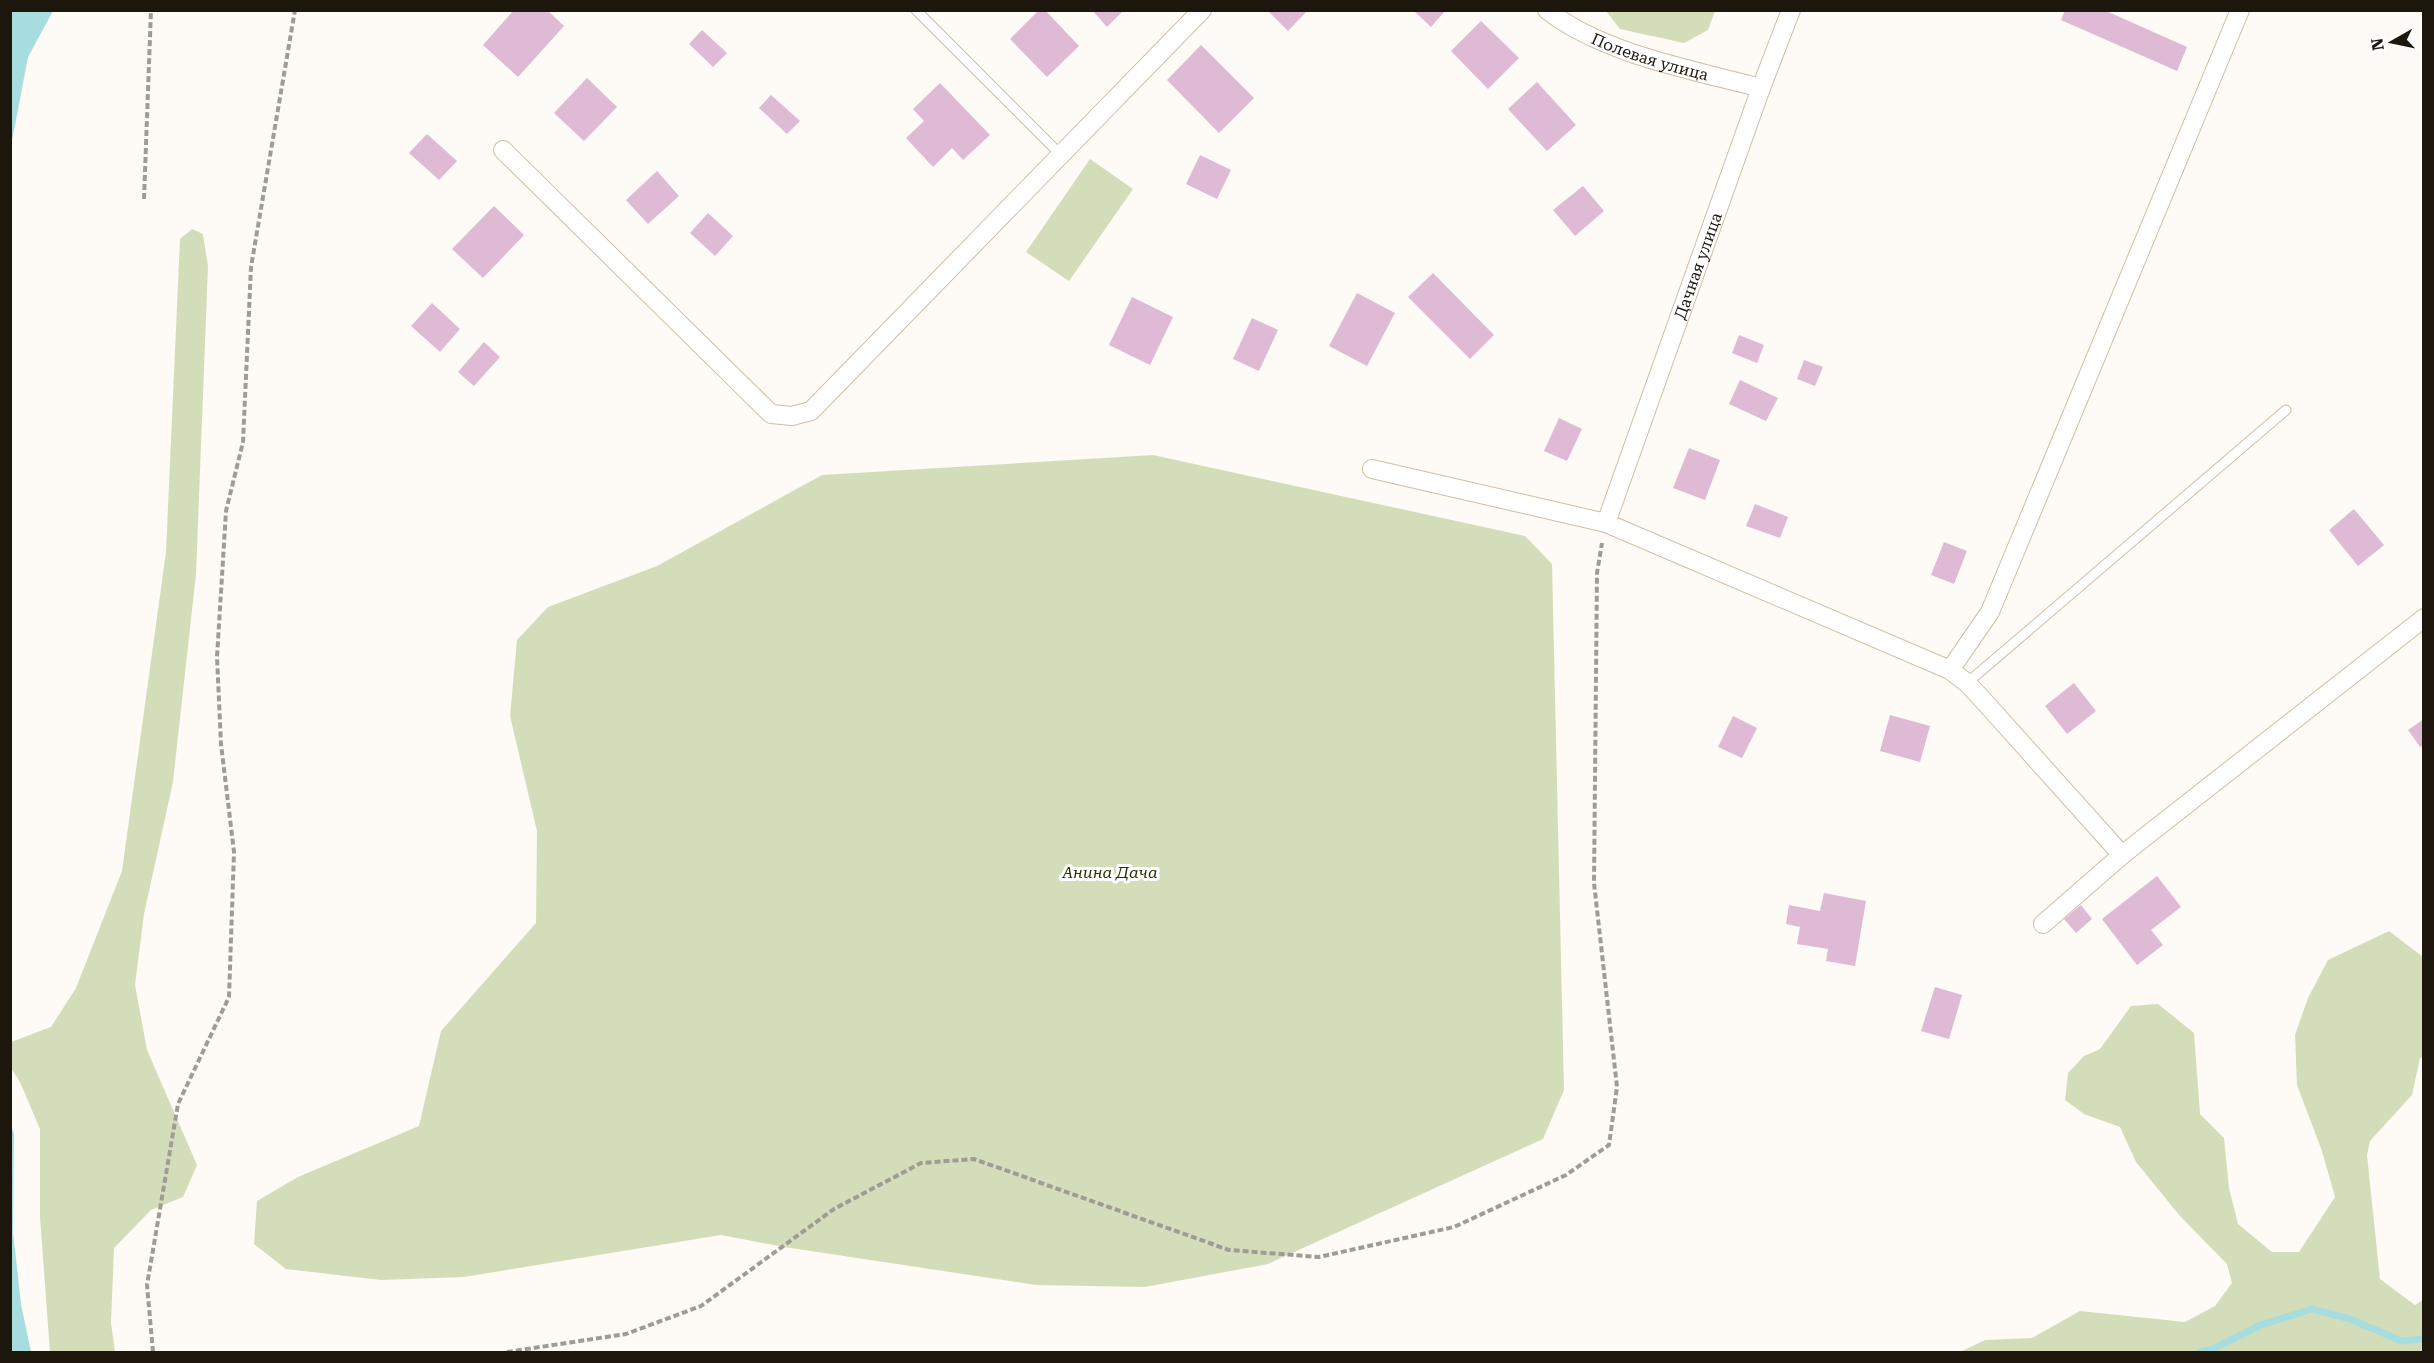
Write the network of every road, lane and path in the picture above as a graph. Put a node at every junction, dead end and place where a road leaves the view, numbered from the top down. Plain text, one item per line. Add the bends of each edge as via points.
1 (151, 10) edge
2 (295, 10) edge
3 (916, 10) edge
4 (1202, 10) edge
5 (1547, 10) edge
6 (1791, 10) edge
7 (2240, 10) edge
8 (1761, 88) junction
9 (503, 150) dead end
10 (1061, 155) junction
11 (144, 199) dead end
12 (2286, 410) dead end
13 (1372, 469) dead end
14 (1606, 523) junction
15 (2424, 618) edge
16 (1950, 670) junction
17 (1967, 683) junction
18 (2122, 855) junction
19 (2043, 924) dead end
20 (153, 1353) edge
21 (507, 1353) edge

1 - 11 path
2 - 20 path via 251,267 243,442 226,511 217,657 221,744 234,852 229,997 178,1104 147,1285
3 - 10 lane
4 - 10 street
5 - 8 street, Полевая улица via 1600,41
6 - 8 street, Дачная улица
7 - 16 street via 1990,612
8 - 14 street, Дачная улица
9 - 10 street via 771,414 792,416 811,411
12 - 17 lane
13 - 14 street
14 - 16 street
14 - 21 path via 1597,573 1594,883 1617,1087 1609,1145 1566,1175 1454,1227 1319,1257 1229,1250 974,1159 921,1163 834,1209 701,1306 627,1334
15 - 18 street
16 - 17 street
17 - 18 street
18 - 19 street

